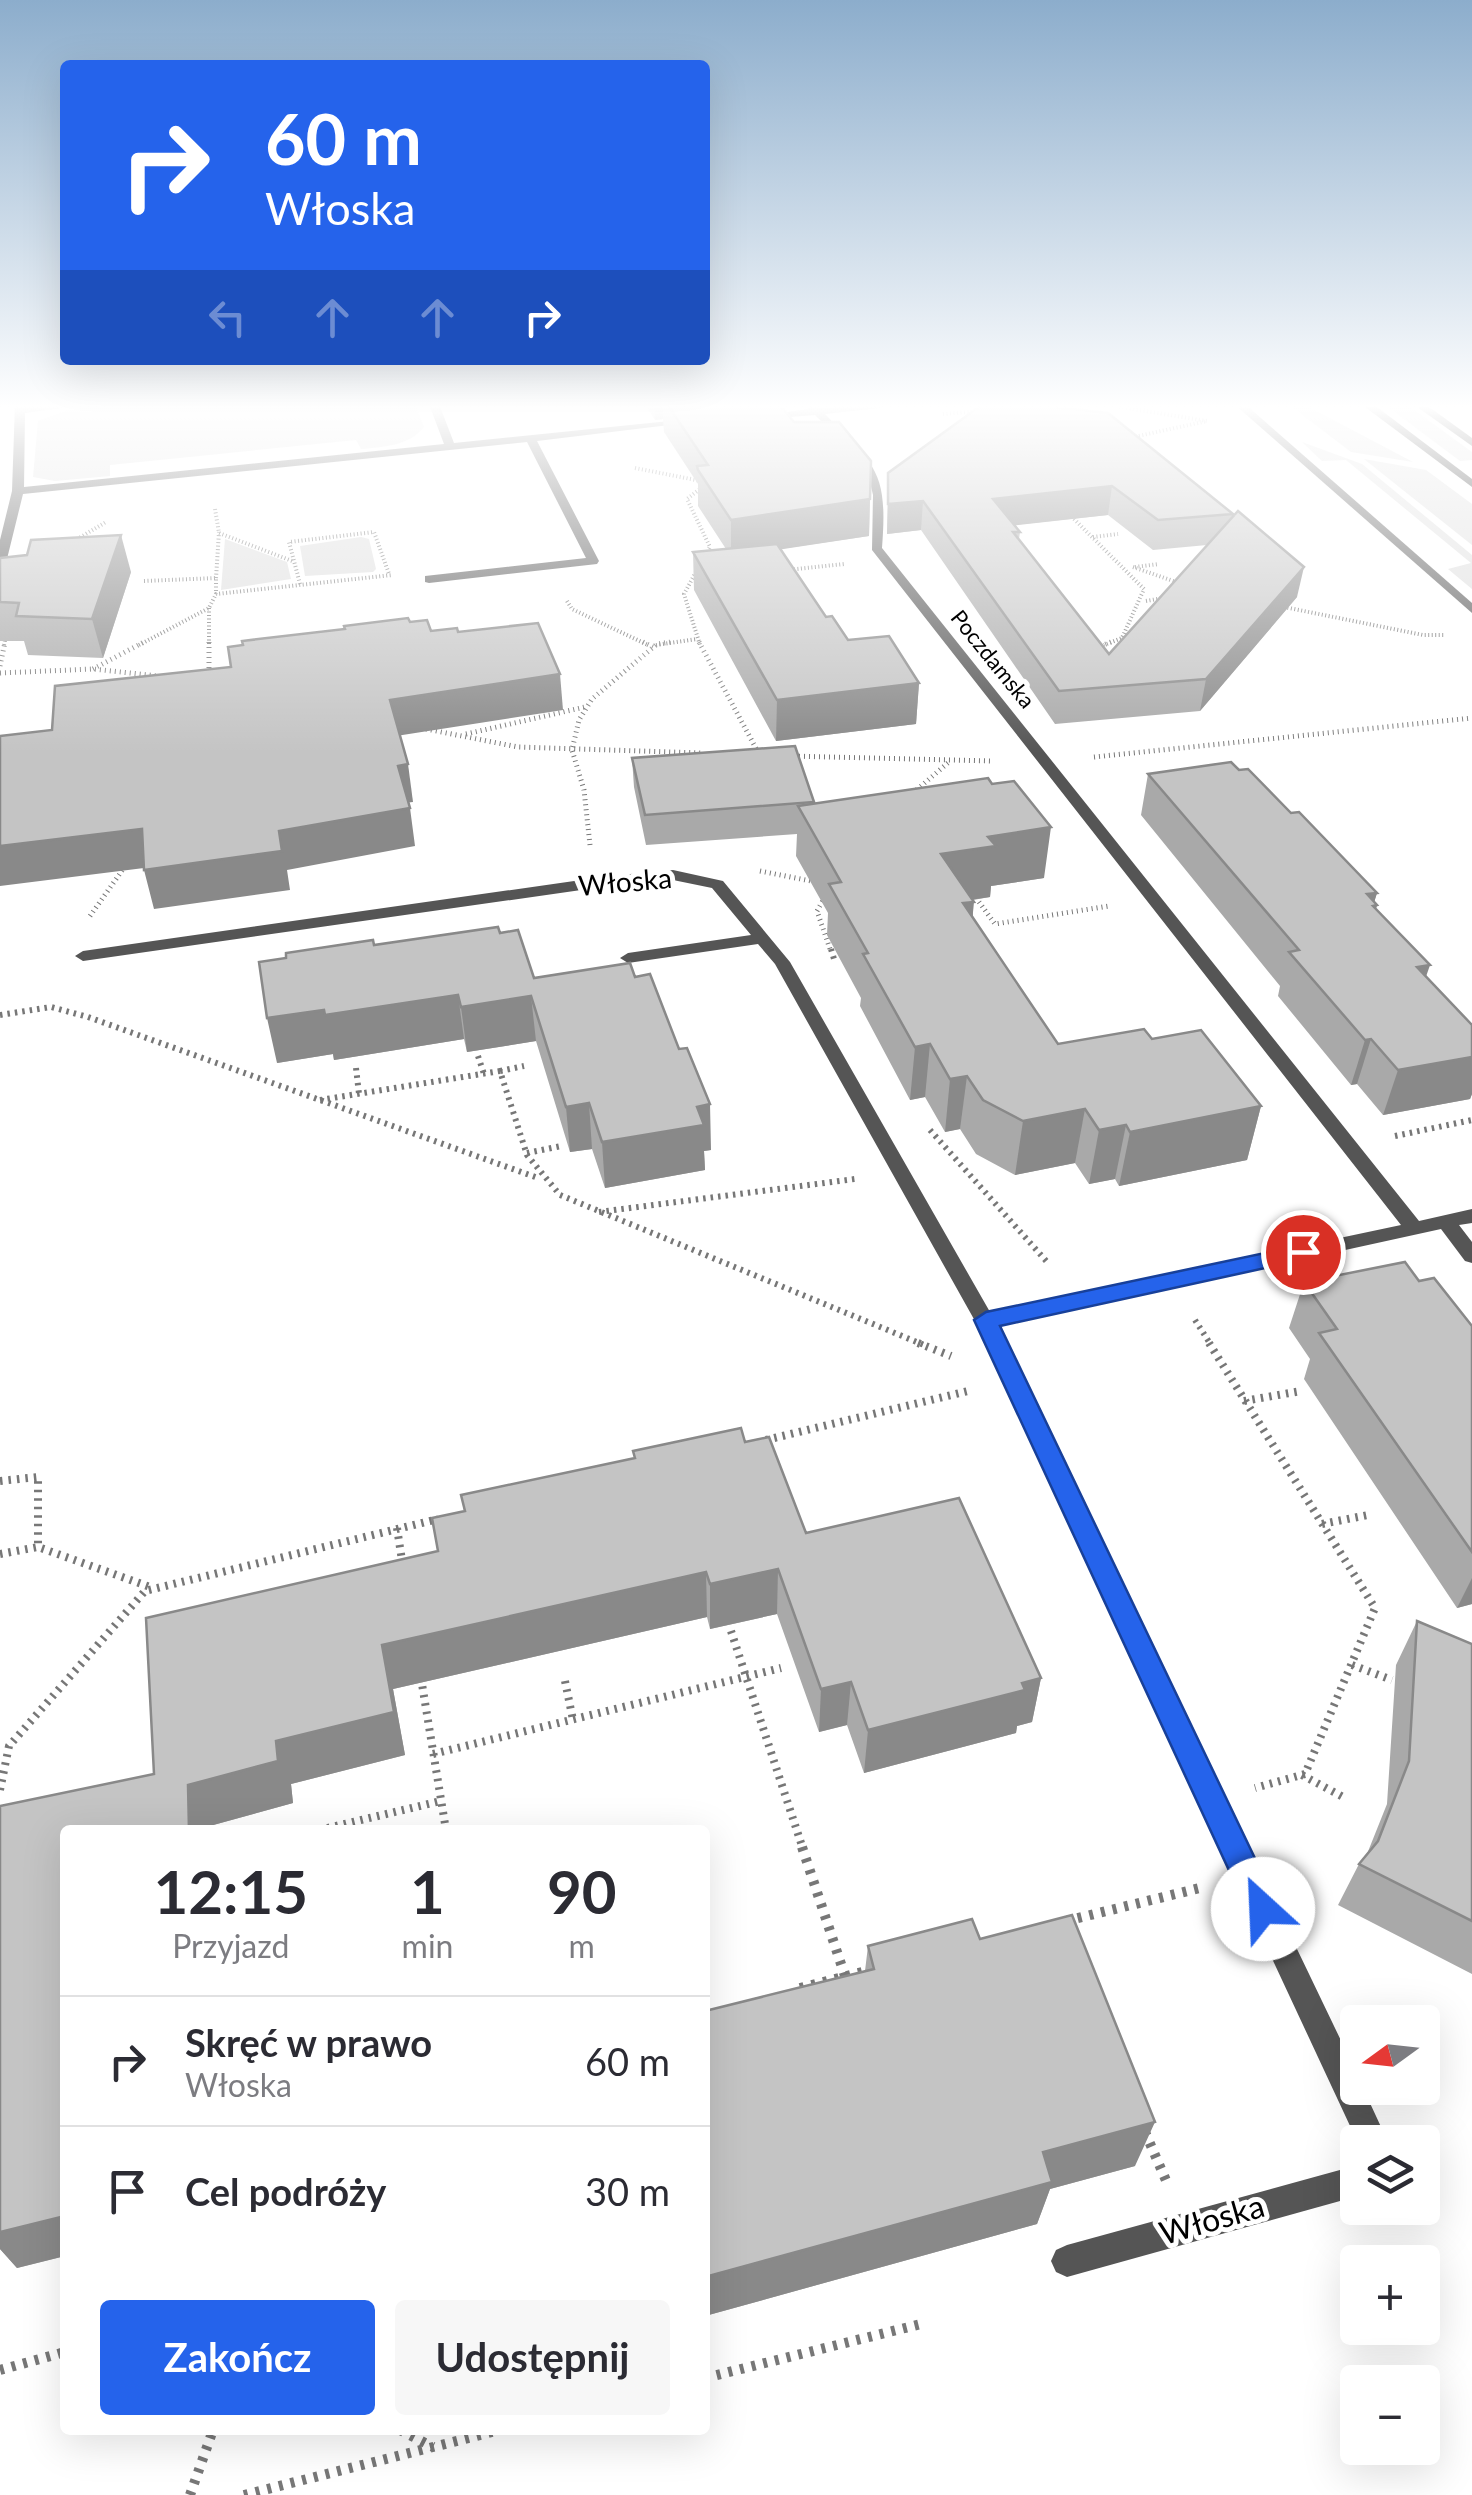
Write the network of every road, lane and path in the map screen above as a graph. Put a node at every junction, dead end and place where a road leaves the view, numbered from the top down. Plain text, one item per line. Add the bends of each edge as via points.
1 (11, 520) edge
2 (217, 520) edge
3 (572, 520) edge
4 (697, 520) edge
5 (879, 520) edge
6 (1075, 520) edge
7 (1370, 520) edge
8 (108, 522) dead end
9 (219, 530) junction
10 (1118, 534) dead end
11 (1092, 537) junction
12 (63, 547) edge
13 (885, 559) junction
14 (294, 562) junction
15 (0, 564) edge
16 (1159, 564) dead end
17 (548, 566) junction
18 (1124, 568) junction
19 (1133, 568) junction
20 (777, 571) edge
21 (407, 572) dead end
22 (389, 575) junction
23 (216, 578) junction
24 (708, 578) edge
25 (429, 579) dead end
26 (691, 580) junction
27 (144, 582) dead end
28 (300, 584) junction
29 (1195, 588) edge
30 (216, 594) junction
31 (1165, 598) edge
32 (1142, 601) junction
33 (1275, 605) edge
34 (1165, 606) edge
35 (210, 608) junction
36 (1472, 610) edge
37 (7, 628) edge
38 (1455, 634) dead end
39 (697, 639) junction
40 (1118, 640) junction
41 (1134, 644) edge
42 (653, 647) junction
43 (1086, 650) edge
44 (0, 666) edge
45 (94, 668) junction
46 (0, 673) edge
47 (170, 678) edge
48 (209, 682) edge
49 (586, 707) junction
50 (1472, 718) edge
51 (410, 726) edge
52 (460, 735) junction
53 (572, 750) junction
54 (704, 753) edge
55 (741, 754) edge
56 (779, 755) edge
57 (950, 760) junction
58 (1049, 762) junction
59 (908, 798) edge
60 (591, 858) dead end
61 (832, 885) edge
62 (979, 902) edge
63 (1094, 908) dead end
64 (762, 938) junction
65 (83, 956) dead end
66 (628, 958) dead end
67 (840, 973) dead end
68 (0, 1015) edge
69 (478, 1056) dead end
70 (524, 1066) dead end
71 (356, 1068) dead end
72 (500, 1071) junction
73 (484, 1074) junction
74 (358, 1094) junction
75 (320, 1100) junction
76 (1472, 1120) edge
77 (928, 1127) dead end
78 (1386, 1138) dead end
79 (562, 1146) edge
80 (526, 1153) junction
81 (898, 1173) junction
82 (539, 1178) junction
83 (598, 1212) junction
84 (1472, 1216) edge
85 (1445, 1221) junction
86 (1414, 1228) junction
87 (1472, 1256) edge
88 (1080, 1302) junction
89 (986, 1320) junction
90 (1195, 1320) dead end
91 (1012, 1380) junction
92 (1301, 1391) dead end
93 (1244, 1400) junction
94 (762, 1441) edge
95 (0, 1482) edge
96 (455, 1514) edge
97 (1368, 1514) dead end
98 (1322, 1524) junction
99 (397, 1528) junction
100 (38, 1547) junction
101 (0, 1554) edge
102 (406, 1585) edge
103 (154, 1588) junction
104 (731, 1631) dead end
105 (418, 1660) edge
106 (1352, 1664) junction
107 (781, 1668) dead end
108 (745, 1677) junction
109 (1392, 1680) dead end
110 (565, 1682) dead end
111 (573, 1720) junction
112 (433, 1754) junction
113 (1300, 1775) junction
114 (0, 1790) edge
115 (1343, 1797) dead end
116 (1211, 1800) junction
117 (441, 1801) junction
118 (340, 1825) edge
119 (445, 1825) edge
120 (1247, 1876) junction
121 (1063, 1939) edge
122 (884, 1966) edge
123 (845, 1976) junction
124 (792, 1990) edge
125 (1139, 2118) edge
126 (1365, 2125) edge
127 (1340, 2185) edge
128 (1186, 2227) junction
129 (1067, 2261) dead end
130 (921, 2324) dead end
131 (60, 2353) edge
132 (0, 2370) edge
133 (710, 2377) edge
134 (211, 2435) edge
135 (410, 2435) edge
136 (481, 2435) edge
137 (434, 2447) junction
138 (190, 2495) edge
139 (244, 2495) edge

1 - 15 street
2 - 9 path
3 - 17 street via 593,562
4 - 26 path via 710,547
5 - 13 street via 876,548
6 - 11 path
7 - 36 street
8 - 12 path
9 - 14 path
9 - 23 path
10 - 11 path
11 - 18 path
13 - 20 path
13 - 58 street, Poczdamska
14 - 22 path via 288,542 374,532
14 - 28 path
16 - 19 path
17 - 25 street
17 - 42 path via 572,609
18 - 19 path
18 - 32 path via 1144,589
19 - 29 path
21 - 22 path
22 - 28 path
23 - 27 path
23 - 30 path
24 - 26 path
26 - 39 path via 684,594
28 - 30 path
30 - 35 path
31 - 32 path
32 - 34 path
32 - 40 path
33 - 38 path via 1423,636
35 - 45 path
35 - 48 path
37 - 44 path
39 - 42 path
39 - 55 path via 760,755
40 - 41 path
40 - 43 path
42 - 49 path
45 - 46 path
45 - 47 path
49 - 52 path
49 - 53 path
50 - 58 path
51 - 52 path
52 - 53 path
53 - 54 path
53 - 60 path
56 - 57 path
57 - 58 path
57 - 59 path
58 - 86 street
61 - 67 path via 816,911
62 - 63 path via 994,924
64 - 65 street, Włoska via 717,884 674,875
64 - 66 street
64 - 81 street, Włoska via 782,962
68 - 75 path via 51,1006
69 - 73 path
70 - 72 path
71 - 74 path
72 - 73 path
72 - 80 path
73 - 74 path
74 - 75 path
75 - 82 path
76 - 78 path
77 - 88 path
79 - 80 path
80 - 82 path
81 - 83 path
81 - 89 street, Włoska
82 - 83 path
83 - 91 path
84 - 85 street
85 - 86 street
85 - 87 street
86 - 88 street
88 - 89 street
89 - 91 street, Włoska
90 - 93 path
91 - 94 path
91 - 116 street, Włoska
92 - 93 path
93 - 98 path
95 - 100 path via 38,1477
96 - 99 path
97 - 98 path
98 - 106 path via 1375,1608
99 - 102 path
99 - 103 path
100 - 101 path
100 - 103 path
103 - 114 path via 144,1591 9,1746
104 - 108 path
105 - 112 path
106 - 109 path
106 - 113 path
107 - 108 path
108 - 111 path
108 - 123 path
110 - 111 path
111 - 112 path
112 - 117 path
113 - 115 path
113 - 116 path
116 - 120 street, Włoska
117 - 118 path
117 - 119 path
120 - 121 path via 1056,1924
120 - 126 street, Włoska
122 - 123 path
123 - 124 path
125 - 128 path
127 - 128 street, Włoska
128 - 129 street, Włoska
130 - 133 path
131 - 132 path
134 - 138 path
135 - 137 path
136 - 137 path
137 - 139 path

